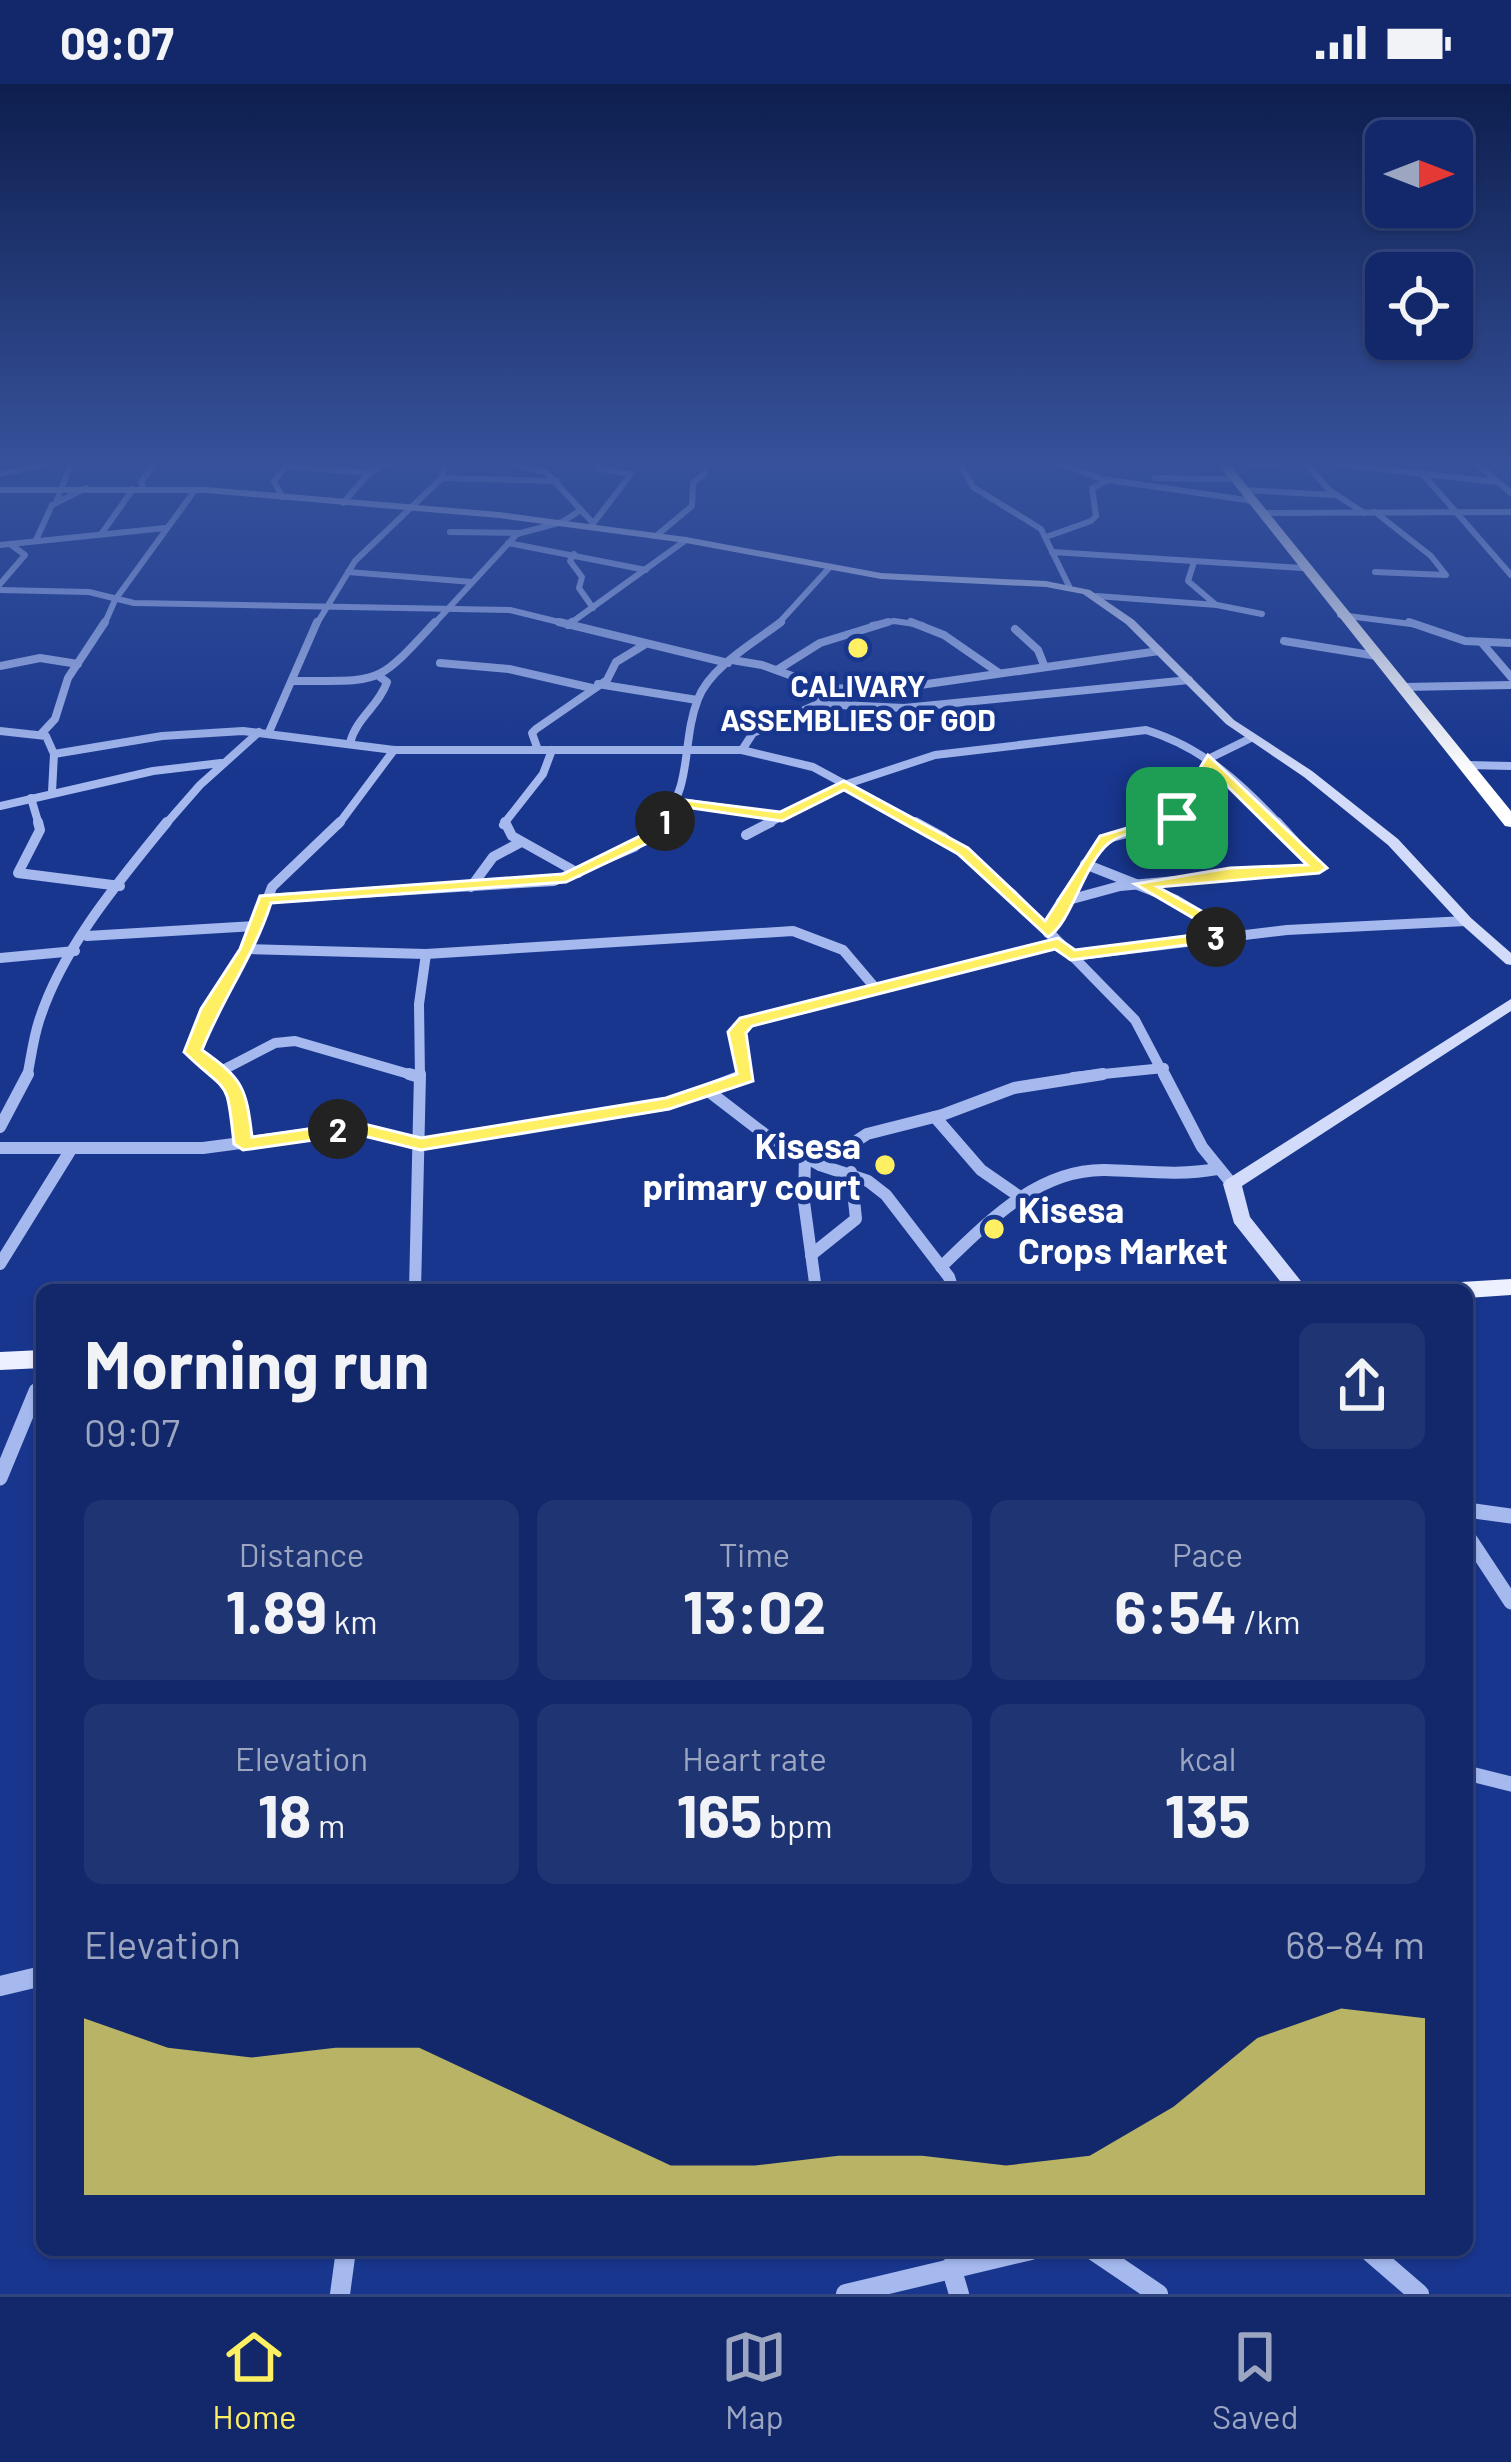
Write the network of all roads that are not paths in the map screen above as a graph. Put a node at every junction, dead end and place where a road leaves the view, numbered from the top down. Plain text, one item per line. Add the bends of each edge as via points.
1 (138, 567) edge
2 (352, 567) edge
3 (486, 567) edge
4 (574, 567) edge
5 (633, 567) edge
6 (650, 567) edge
7 (830, 567) joint
8 (1060, 567) edge
9 (1192, 567) edge
10 (1287, 567) edge
11 (1440, 567) edge
12 (1303, 568) joint
13 (646, 570) junction
14 (348, 572) junction
15 (1375, 572) dead end
16 (472, 582) junction
17 (1069, 586) junction
18 (0, 587) edge
19 (1097, 596) junction
20 (115, 600) junction
21 (328, 605) junction
22 (1217, 605) junction
23 (449, 608) junction
24 (593, 608) junction
25 (1262, 614) dead end
26 (1340, 615) junction
27 (568, 625) junction
28 (1015, 629) dead end
29 (1284, 641) dead end
30 (1482, 643) junction
31 (1511, 643) edge
32 (646, 644) junction
33 (1159, 651) junction
34 (1377, 656) junction
35 (730, 662) junction
36 (1044, 662) junction
37 (440, 663) dead end
38 (78, 664) junction
39 (0, 666) edge
40 (777, 670) junction
41 (1000, 673) junction
42 (380, 677) junction
43 (1189, 680) junction
44 (293, 681) junction
45 (1511, 681) edge
46 (595, 686) junction
47 (1403, 687) junction
48 (828, 689) junction
49 (697, 700) junction
50 (818, 704) junction
51 (0, 730) edge
52 (264, 732) junction
53 (41, 734) junction
54 (1251, 739) junction
55 (350, 743) junction
56 (1191, 748) junction
57 (394, 750) junction
58 (552, 750) junction
59 (742, 750) junction
60 (1221, 750) junction
61 (538, 751) junction
62 (691, 752) junction
63 (54, 754) junction
64 (1208, 759) junction
65 (221, 763) junction
66 (1467, 765) junction
67 (1511, 766) edge
68 (844, 785) junction
69 (52, 792) junction
70 (31, 798) junction
71 (674, 801) junction
72 (0, 806) edge
73 (782, 816) junction
74 (1511, 822) edge
75 (746, 835) dead end
76 (521, 842) junction
77 (1085, 864) junction
78 (578, 873) junction
79 (1143, 884) junction
80 (120, 886) junction
81 (471, 887) junction
82 (265, 899) junction
83 (1061, 902) junction
84 (1466, 921) junction
85 (255, 926) junction
86 (1234, 935) junction
87 (87, 936) junction
88 (1053, 938) junction
89 (248, 949) junction
90 (75, 951) junction
91 (426, 954) junction
92 (1071, 956) junction
93 (0, 958) edge
94 (1511, 961) edge
95 (877, 990) junction
96 (1511, 1004) edge
97 (1164, 1069) junction
98 (223, 1070) junction
99 (419, 1077) junction
100 (711, 1093) junction
101 (935, 1117) junction
102 (0, 1127) edge
103 (243, 1144) junction
104 (421, 1144) junction
105 (0, 1148) edge
106 (70, 1151) junction
107 (805, 1156) junction
108 (820, 1165) junction
109 (1217, 1169) junction
110 (851, 1172) junction
111 (1232, 1184) junction
112 (1023, 1199) junction
113 (811, 1256) junction
114 (0, 1264) edge
115 (941, 1268) junction
116 (415, 1284) edge
117 (815, 1284) edge
118 (950, 1284) edge
119 (1293, 1284) edge
120 (1511, 1288) edge
121 (1473, 1290) edge
122 (36, 1359) edge
123 (0, 1361) edge
124 (36, 1392) edge
125 (0, 1478) edge
126 (1473, 1511) edge
127 (1511, 1516) edge
128 (1473, 1544) edge
129 (1511, 1602) edge
130 (1473, 1774) edge
131 (1511, 1784) edge
132 (36, 1977) edge
133 (0, 1986) edge
134 (345, 2256) edge
135 (1003, 2256) edge
136 (1102, 2256) edge
137 (1375, 2256) edge
138 (951, 2267) junction
139 (340, 2294) edge
140 (846, 2294) edge
141 (959, 2294) edge
142 (1158, 2294) edge
143 (1419, 2294) edge

1 - 20 street
2 - 14 street
3 - 16 street
4 - 24 street
5 - 13 street
6 - 13 street
7 - 17 street via 936,582
7 - 35 street via 781,622
8 - 17 street
9 - 22 street via 1188,581
10 - 12 street
11 - 15 street via 1446,575
12 - 26 highway
13 - 24 street
14 - 16 street
14 - 21 street
16 - 23 street
17 - 19 street
18 - 20 street
19 - 22 street
19 - 33 street
20 - 21 street
20 - 38 street
21 - 23 street
21 - 44 street
22 - 25 street
23 - 27 street via 510,610
23 - 42 street
24 - 27 street
26 - 30 street via 1411,622
26 - 34 highway
27 - 32 street
28 - 36 street
29 - 34 street
30 - 31 street
30 - 45 street
32 - 35 street
32 - 46 street via 619,657
33 - 36 street
33 - 43 street
34 - 47 highway
35 - 40 street
35 - 49 street
36 - 41 street
37 - 46 street
38 - 39 street via 40,658
38 - 53 street
40 - 41 street via 811,646 903,621
40 - 48 street
41 - 48 street
42 - 44 street
42 - 55 street via 384,694 357,722
43 - 50 street via 904,707
43 - 54 street
44 - 52 street
45 - 47 street
46 - 49 street
46 - 61 street via 532,733
47 - 66 highway
48 - 50 street
49 - 62 street
50 - 59 street via 753,734
51 - 53 street
52 - 55 street
52 - 63 street via 196,732
52 - 65 street
53 - 63 street
54 - 60 street
54 - 84 street via 1393,842
55 - 57 street
56 - 60 street
56 - 64 street
56 - 68 street via 1154,731 1123,732 935,755
57 - 61 street
57 - 82 street via 338,825
58 - 61 street
58 - 62 street
58 - 76 street via 536,787 503,826
59 - 62 street
59 - 68 street via 813,767
60 - 64 street
62 - 71 street
63 - 69 street
64 - 77 street via 1174,821 1111,836
64 - 79 street via 1319,868
65 - 69 street
65 - 80 street
66 - 67 street
66 - 74 highway
68 - 73 street
68 - 88 street via 963,851
69 - 70 street
70 - 72 street
70 - 80 street via 40,830 19,873
71 - 73 street
71 - 78 street via 651,836
73 - 75 street
76 - 78 street
76 - 81 street via 493,857
77 - 79 street
77 - 83 street
78 - 81 street
79 - 83 street
79 - 86 street
80 - 87 street
81 - 82 street
82 - 85 street
83 - 88 street
84 - 86 street
84 - 94 street
85 - 87 street
85 - 89 street
86 - 92 street
87 - 90 street
88 - 92 street
88 - 95 street
89 - 91 street
89 - 98 street via 193,1043 197,1057
90 - 93 street
90 - 102 street via 33,1033 28,1075
91 - 95 street via 793,931 843,950
91 - 99 street
92 - 97 street via 1135,1020
95 - 100 street via 739,1026 747,1077
96 - 111 street
97 - 101 street via 1056,1079
97 - 109 street
98 - 99 street via 295,1041
98 - 103 street via 238,1095
99 - 104 street
100 - 104 street
100 - 107 street
101 - 108 street via 867,1134
101 - 112 street via 981,1170
103 - 104 street via 356,1128
103 - 106 street
104 - 116 street
105 - 106 street
106 - 114 street
107 - 108 street
107 - 113 street
108 - 110 street
109 - 111 street
109 - 112 street via 1171,1177 1074,1171
110 - 113 street via 856,1219
110 - 115 street via 886,1195
111 - 119 street via 1241,1219
112 - 115 street
113 - 117 street
115 - 118 street
120 - 121 main road
122 - 123 main road
124 - 125 street
126 - 127 street
128 - 129 street
130 - 131 street
132 - 133 street
134 - 139 street
135 - 138 street
136 - 142 street
137 - 143 street
138 - 140 street
138 - 141 street

